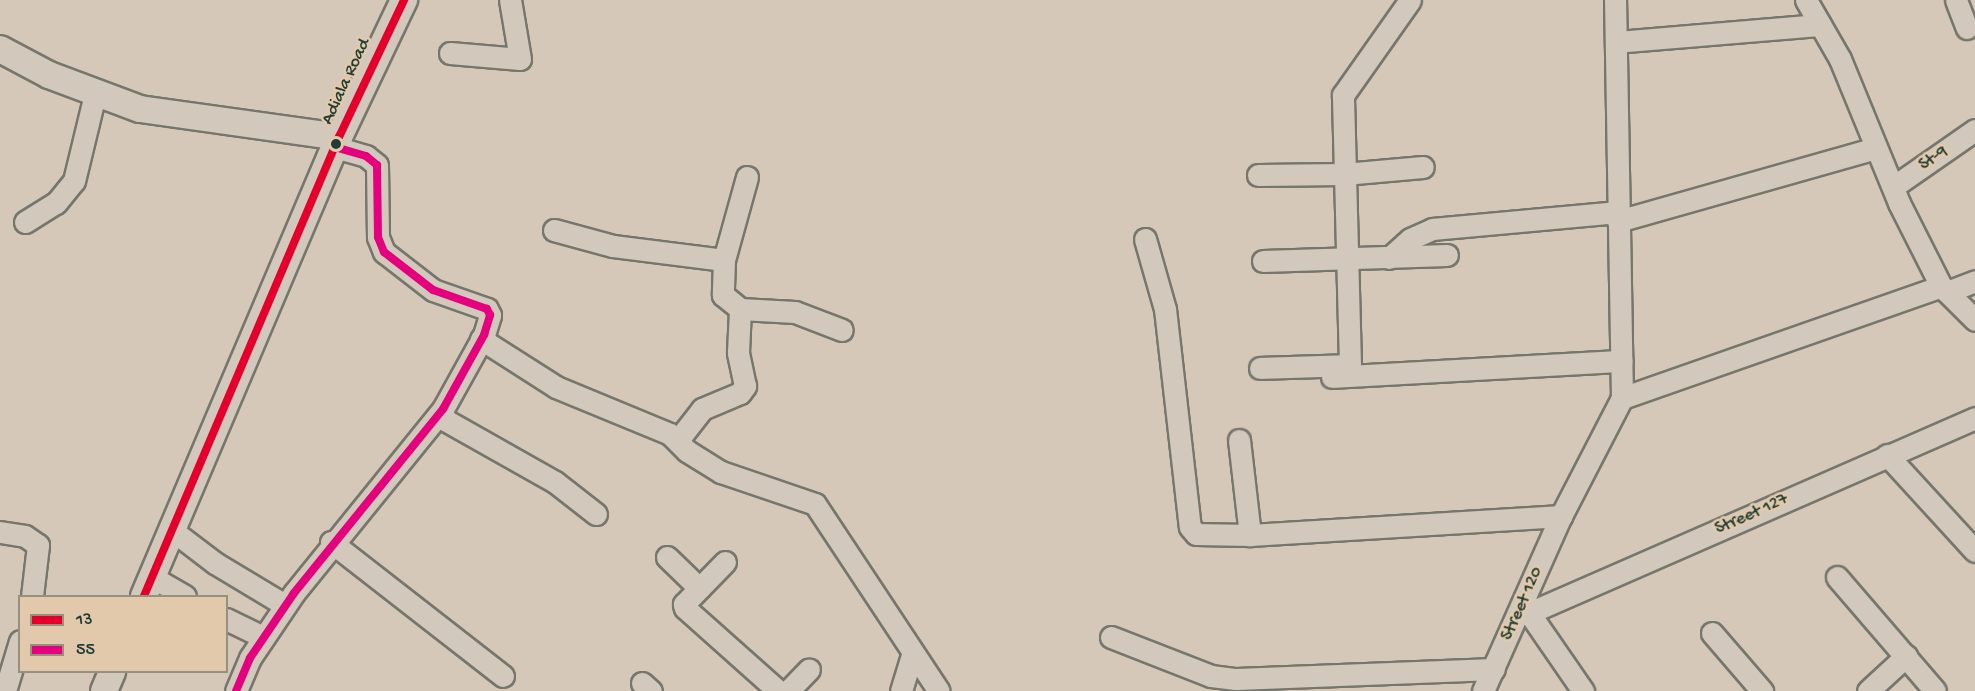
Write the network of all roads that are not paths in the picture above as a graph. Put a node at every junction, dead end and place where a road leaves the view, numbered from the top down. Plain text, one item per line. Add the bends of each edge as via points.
1 (386, 0) edge
2 (404, 0) edge
3 (510, 0) edge
4 (1410, 0) edge
5 (1616, 0) edge
6 (1806, 0) edge
7 (1956, 0) edge
8 (1820, 25) junction
9 (1967, 28) dead end
10 (1616, 42) junction
11 (0, 49) edge
12 (450, 53) dead end
13 (95, 94) junction
14 (1975, 130) edge
15 (332, 139) junction
16 (1876, 148) junction
17 (1423, 167) dead end
18 (1344, 174) junction
19 (1258, 175) dead end
20 (747, 177) dead end
21 (1893, 187) junction
22 (1618, 217) junction
23 (25, 222) dead end
24 (554, 230) dead end
25 (1145, 239) dead end
26 (1447, 255) dead end
27 (1389, 258) junction
28 (724, 260) junction
29 (1346, 260) junction
30 (1263, 261) dead end
31 (1975, 281) edge
32 (1944, 289) junction
33 (740, 309) junction
34 (1975, 320) edge
35 (842, 330) dead end
36 (482, 339) junction
37 (1622, 361) junction
38 (1350, 365) junction
39 (1260, 368) dead end
40 (1370, 376) junction
41 (1309, 378) dead end
42 (1622, 398) junction
43 (438, 416) junction
44 (1975, 417) edge
45 (678, 440) junction
46 (1239, 440) dead end
47 (1887, 455) junction
48 (596, 514) dead end
49 (1561, 516) junction
50 (172, 531) junction
51 (0, 532) edge
52 (1250, 535) junction
53 (332, 542) junction
54 (1975, 551) edge
55 (668, 557) dead end
56 (725, 562) dead end
57 (1837, 577) dead end
58 (148, 587) edge
59 (699, 588) junction
60 (32, 595) edge
61 (127, 595) edge
62 (178, 595) edge
63 (285, 605) junction
64 (1526, 609) junction
65 (228, 620) edge
66 (1712, 633) dead end
67 (263, 637) junction
68 (1111, 637) dead end
69 (18, 648) edge
70 (912, 654) junction
71 (1906, 656) junction
72 (809, 669) dead end
73 (1494, 669) junction
74 (503, 675) dead end
75 (5, 691) edge
76 (236, 691) edge
77 (778, 691) edge
78 (788, 691) edge
79 (901, 691) edge
80 (939, 691) edge
81 (1483, 691) edge
82 (1583, 691) edge
83 (1762, 691) edge
84 (1868, 691) edge
85 (1935, 691) edge

1 - 15 main road, Adiala Road
2 - 15 main road, Adiala Road
3 - 12 street via 520,59
4 - 18 street via 1343,95
5 - 10 street
6 - 8 street
7 - 9 street
8 - 10 street
8 - 16 street via 1840,58
10 - 22 street
11 - 13 main road
13 - 15 main road via 173,117
13 - 23 street via 74,181 56,203
14 - 21 street, St-9
15 - 36 street via 376,165 378,237 384,252 433,290 490,312
15 - 50 main road, Adiala Road
15 - 61 main road, Adiala Road
16 - 21 street
16 - 22 street
17 - 18 street
18 - 19 street
18 - 29 street
20 - 28 street
21 - 32 street
22 - 27 street via 1432,229 1410,239
22 - 37 street
24 - 28 street via 613,246
25 - 52 street via 1165,309 1190,527 1196,534 1208,537
26 - 27 street
27 - 29 street
28 - 33 street via 723,295
29 - 30 street
29 - 38 street
31 - 32 street
32 - 34 street
32 - 42 street
33 - 35 street via 795,312
33 - 45 street via 738,352 746,386 740,393 702,409
36 - 43 street
36 - 45 street via 556,387
37 - 40 street
37 - 42 street
38 - 39 street
38 - 40 street
40 - 41 street
42 - 49 street, Street 120
43 - 48 street via 555,482
43 - 53 street
44 - 47 street, Street 127
45 - 70 street via 687,451 721,472 815,504
46 - 52 street
47 - 54 street
47 - 64 street, Street 127
49 - 52 street
49 - 64 street, Street 120
50 - 58 main road, Adiala Road
50 - 63 street via 215,563
51 - 60 street via 25,536 38,545
53 - 63 street
53 - 74 street
55 - 59 street
56 - 59 street
57 - 71 street
58 - 62 street
59 - 77 street via 684,604 685,608
63 - 67 street
64 - 73 street, Street 120
64 - 82 street
65 - 67 street
66 - 83 street
67 - 76 street
68 - 73 street via 1211,676 1236,679
69 - 75 street
70 - 79 street
70 - 80 street
71 - 84 street
71 - 85 street
72 - 78 street
73 - 81 street, Street 120

